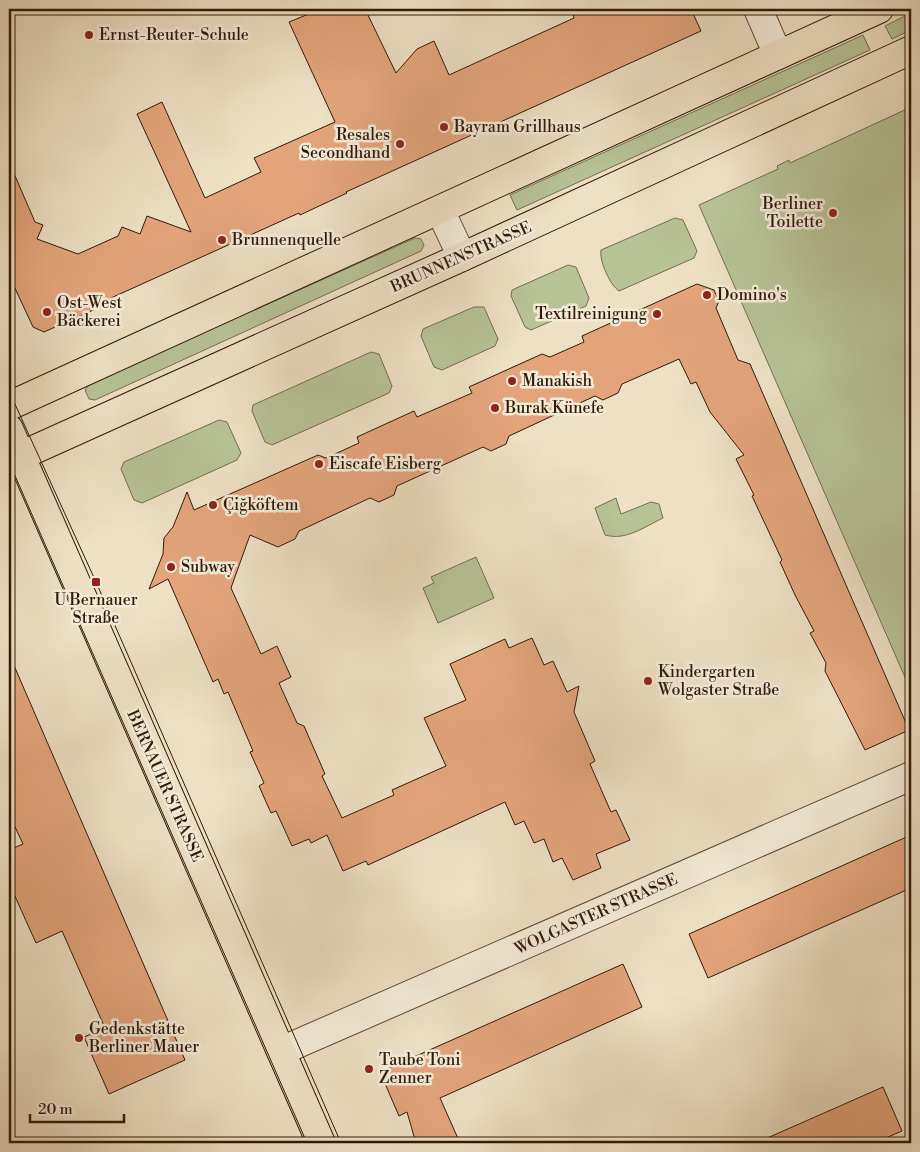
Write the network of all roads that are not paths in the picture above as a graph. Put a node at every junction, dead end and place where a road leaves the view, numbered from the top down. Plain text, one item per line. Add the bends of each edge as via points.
1 (758, 9) edge
2 (878, 9) edge
3 (911, 50) edge
4 (778, 55) junction
5 (440, 210) junction
6 (462, 257) junction
7 (9, 406) edge
8 (9, 429) edge
9 (15, 458) edge
10 (911, 776) edge
11 (281, 1051) junction
12 (322, 1143) edge

1 - 4 street
2 - 4 main road
3 - 6 main road, BRUNNENSTRASSE
4 - 5 main road
5 - 6 street
5 - 7 main road
6 - 9 main road, BRUNNENSTRASSE
8 - 9 main road, BERNAUER STRASSE
9 - 11 main road, BERNAUER STRASSE
10 - 11 street, WOLGASTER STRASSE
11 - 12 main road, BERNAUER STRASSE

